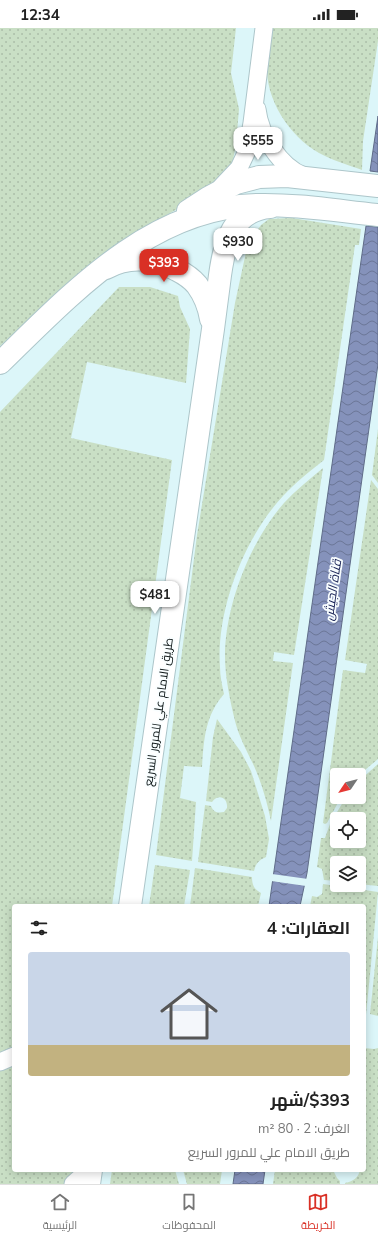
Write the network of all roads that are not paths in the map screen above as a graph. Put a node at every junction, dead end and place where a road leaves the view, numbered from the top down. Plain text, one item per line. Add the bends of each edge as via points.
1 (264, 28) edge
2 (255, 95) junction
3 (309, 178) junction
4 (369, 185) edge
5 (208, 198) junction
6 (283, 206) junction
7 (368, 214) edge
8 (138, 243) junction
9 (97, 273) junction
10 (213, 328) junction
11 (0, 363) edge
12 (130, 904) edge
13 (12, 1057) edge
14 (0, 1062) edge
15 (88, 1172) edge
16 (90, 1172) edge
17 (73, 1184) edge
18 (89, 1184) edge

1 - 2 street
2 - 3 street via 262,128 278,158 288,168
2 - 5 street via 247,151 239,168
3 - 4 main road
3 - 5 main road via 258,177 236,184
5 - 8 main road
6 - 7 main road
6 - 8 main road via 250,205 211,212 183,220
6 - 10 main road, طريق الامام علي للمرور السريع via 252,211 232,230 221,260
8 - 9 main road
9 - 10 main road, طريق الامام علي للمرور السريع via 126,260 142,259 157,262 187,275 197,284 205,298
9 - 11 main road
10 - 12 main road, طريق الامام علي للمرور السريع
13 - 14 street
15 - 17 street
16 - 18 main road

